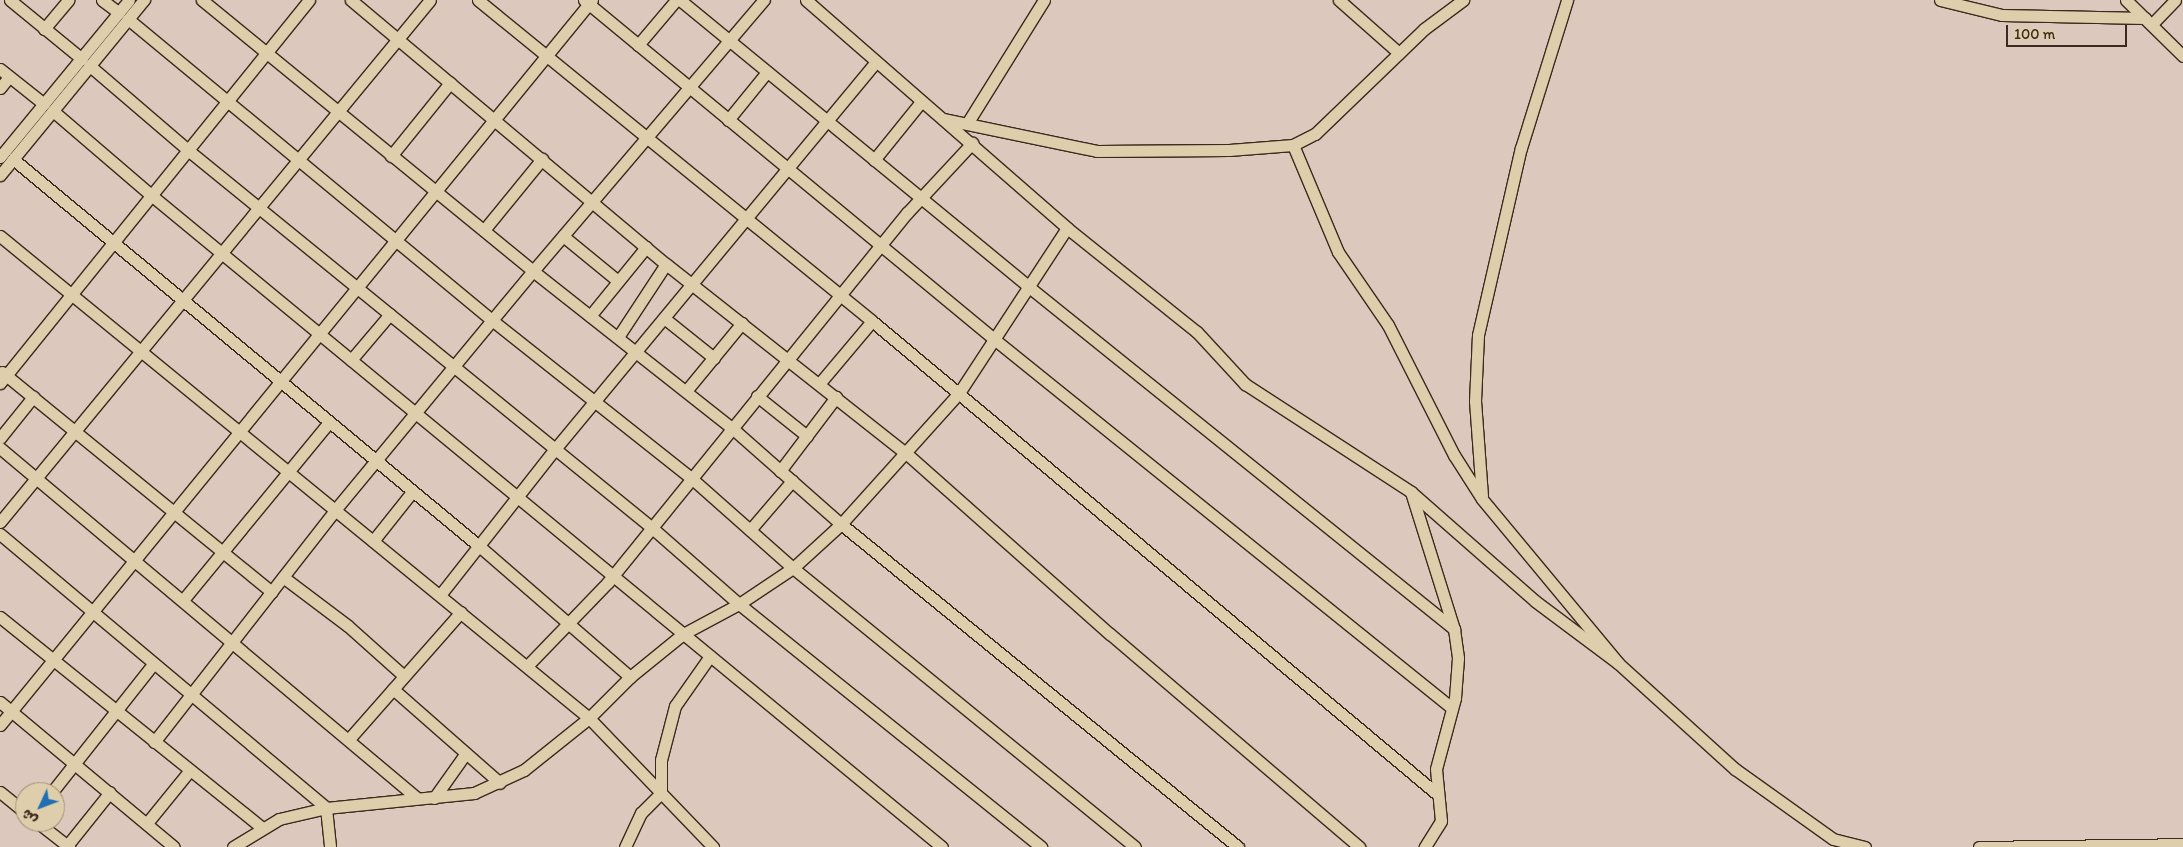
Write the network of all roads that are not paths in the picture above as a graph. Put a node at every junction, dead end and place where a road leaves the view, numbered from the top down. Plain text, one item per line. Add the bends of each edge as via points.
1 (10, 0) edge
2 (68, 0) edge
3 (102, 0) edge
4 (129, 0) edge
5 (144, 0) edge
6 (202, 0) edge
7 (310, 0) edge
8 (351, 0) edge
9 (430, 0) edge
10 (478, 0) edge
11 (678, 0) edge
12 (764, 0) edge
13 (806, 0) edge
14 (1044, 0) edge
15 (1463, 0) edge
16 (1567, 0) edge
17 (1940, 0) edge
18 (2126, 0) edge
19 (2175, 0) edge
20 (589, 1) edge
21 (1342, 1) edge
22 (123, 16) junction
23 (2148, 21) junction
24 (44, 29) junction
25 (399, 40) junction
26 (729, 41) junction
27 (638, 46) junction
28 (267, 53) junction
29 (1399, 54) junction
30 (2183, 56) edge
31 (545, 57) junction
32 (86, 63) junction
33 (876, 63) junction
34 (0, 70) edge
35 (767, 72) junction
36 (9, 77) junction
37 (450, 83) junction
38 (0, 88) edge
39 (689, 88) junction
40 (229, 101) junction
41 (920, 103) junction
42 (48, 107) junction
43 (338, 113) junction
44 (941, 119) junction
45 (494, 120) junction
46 (728, 120) junction
47 (826, 122) junction
48 (968, 122) junction
49 (646, 140) junction
50 (972, 143) junction
51 (1293, 145) junction
52 (189, 151) junction
53 (4, 154) edge
54 (391, 156) junction
55 (298, 159) junction
56 (542, 159) junction
57 (874, 160) junction
58 (787, 168) junction
59 (0, 174) edge
60 (436, 192) junction
61 (151, 196) junction
62 (920, 198) junction
63 (592, 202) junction
64 (259, 206) junction
65 (745, 220) junction
66 (1067, 228) junction
67 (484, 230) junction
68 (0, 236) edge
69 (563, 236) junction
70 (396, 240) junction
71 (112, 242) junction
72 (881, 244) junction
73 (646, 247) junction
74 (222, 253) junction
75 (666, 264) junction
76 (533, 271) junction
77 (618, 281) junction
78 (693, 284) junction
79 (1030, 287) junction
80 (358, 288) junction
81 (71, 293) junction
82 (840, 295) junction
83 (183, 299) junction
84 (390, 314) junction
85 (590, 316) junction
86 (664, 318) junction
87 (492, 321) junction
88 (872, 321) junction
89 (742, 323) junction
90 (319, 334) junction
91 (618, 337) junction
92 (994, 339) junction
93 (636, 351) junction
94 (140, 353) junction
95 (714, 358) junction
96 (787, 359) junction
97 (351, 360) junction
98 (454, 367) junction
99 (2, 376) edge
100 (279, 381) junction
101 (819, 384) junction
102 (686, 391) junction
103 (959, 393) junction
104 (758, 396) junction
105 (33, 397) junction
106 (836, 397) junction
107 (594, 402) junction
108 (416, 413) junction
109 (329, 422) junction
110 (732, 428) junction
111 (238, 431) junction
112 (76, 434) junction
113 (806, 436) junction
114 (0, 438) edge
115 (0, 448) edge
116 (555, 450) junction
117 (908, 454) junction
118 (376, 462) junction
119 (287, 470) junction
120 (780, 471) junction
121 (690, 477) junction
122 (38, 478) junction
123 (792, 481) junction
124 (412, 492) junction
125 (1411, 492) junction
126 (517, 496) junction
127 (1482, 499) junction
128 (335, 510) junction
129 (173, 513) junction
130 (0, 522) edge
131 (841, 524) junction
132 (651, 527) junction
133 (750, 530) junction
134 (0, 534) edge
135 (373, 541) junction
136 (478, 546) junction
137 (222, 552) junction
138 (136, 561) junction
139 (793, 568) junction
140 (613, 574) junction
141 (283, 577) junction
142 (272, 592) junction
143 (440, 595) junction
144 (183, 600) junction
145 (739, 604) junction
146 (94, 612) junction
147 (460, 612) junction
148 (0, 617) edge
149 (569, 625) junction
150 (1454, 628) junction
151 (683, 634) junction
152 (234, 642) junction
153 (710, 656) junction
154 (53, 661) junction
155 (154, 663) junction
156 (1618, 663) junction
157 (526, 666) junction
158 (404, 676) junction
159 (630, 677) junction
160 (393, 689) junction
161 (191, 695) junction
162 (0, 702) edge
163 (1452, 708) junction
164 (11, 711) junction
165 (116, 711) junction
166 (589, 718) junction
167 (0, 725) edge
168 (349, 739) junction
169 (154, 742) junction
170 (466, 753) junction
171 (75, 763) junction
172 (190, 770) junction
173 (60, 782) edge
174 (500, 783) junction
175 (110, 792) junction
176 (661, 793) junction
177 (1437, 794) junction
178 (1, 796) edge
179 (417, 798) junction
180 (434, 798) junction
181 (15, 805) edge
182 (326, 808) junction
183 (147, 823) junction
184 (261, 827) junction
185 (50, 832) edge
186 (2183, 844) edge
187 (68, 846) edge
188 (174, 847) edge
189 (233, 847) edge
190 (330, 847) edge
191 (625, 847) edge
192 (713, 847) edge
193 (942, 847) edge
194 (1041, 847) edge
195 (1135, 847) edge
196 (1238, 847) edge
197 (1359, 847) edge
198 (1425, 847) edge
199 (1865, 847) edge
200 (1978, 847) edge

1 - 24 street
2 - 24 street
3 - 22 street
4 - 22 street
5 - 22 street
6 - 28 street
7 - 28 street
8 - 25 street
9 - 25 street
10 - 31 street
11 - 26 street
11 - 27 street
12 - 26 street
13 - 33 street
14 - 48 street
15 - 29 street via 1424,29
16 - 127 street via 1521,148 1478,335 1475,401
17 - 23 street via 2002,14
18 - 23 street
19 - 23 street
20 - 27 street
20 - 31 street
21 - 29 street
22 - 32 street
22 - 40 street
23 - 30 street
24 - 32 street
25 - 37 street
25 - 43 street
26 - 35 street
26 - 39 street
27 - 39 street
28 - 40 street
28 - 43 street
29 - 51 street via 1315,134
31 - 45 street
31 - 49 street
32 - 42 street
32 - 52 street
33 - 41 street
33 - 47 street
34 - 36 street
35 - 46 street
35 - 47 street
36 - 38 street
36 - 42 street
37 - 45 street
37 - 54 street
39 - 46 street
39 - 49 street
40 - 52 street
40 - 55 street
41 - 44 street
41 - 57 street
42 - 53 street
42 - 61 street
43 - 54 street
43 - 55 street
44 - 48 street
44 - 50 street
45 - 56 street
45 - 60 street
46 - 58 street
47 - 57 street
47 - 58 street
48 - 51 street via 1097,151 1229,150
49 - 63 street
49 - 65 street
50 - 62 street
50 - 66 street
51 - 127 street via 1338,252 1388,325 1454,455
52 - 61 street
52 - 64 street
53 - 59 street
53 - 71 street
54 - 60 street
55 - 64 street
55 - 70 street
56 - 63 street
56 - 67 street
57 - 62 street
58 - 65 street
58 - 72 street
60 - 67 street
60 - 70 street
61 - 71 street
61 - 74 street
62 - 72 street
62 - 79 street
63 - 69 street
63 - 73 street
64 - 74 street
64 - 80 street
65 - 78 street
65 - 82 street
66 - 79 street
66 - 125 street via 1197,332 1256,393 1368,461
67 - 76 street
68 - 81 street
69 - 76 street
69 - 77 street
70 - 80 street
70 - 87 street
71 - 81 street
71 - 83 street
72 - 82 street
72 - 92 street
73 - 75 street
73 - 77 street
74 - 83 street
74 - 90 street
75 - 78 street
75 - 91 street
76 - 85 street
76 - 87 street
77 - 85 street
78 - 86 street
78 - 89 street
79 - 92 street
79 - 150 street
80 - 84 street
80 - 90 street
81 - 94 street
81 - 99 street
82 - 88 street
82 - 96 street
83 - 94 street
83 - 100 street
84 - 97 street
84 - 98 street
85 - 91 street
86 - 93 street
86 - 95 street
87 - 98 street
87 - 107 street
88 - 101 street
88 - 103 street
89 - 95 street
89 - 96 street
90 - 97 street
90 - 100 street
91 - 93 street
92 - 103 street
92 - 163 street
93 - 102 street
93 - 107 street
94 - 111 street
94 - 112 street
95 - 102 street
96 - 101 street
96 - 104 street
97 - 108 street
98 - 108 street
98 - 116 street
99 - 105 street
100 - 109 street
100 - 111 street
101 - 106 street
102 - 110 street
103 - 117 street
103 - 177 street
104 - 110 street
104 - 113 street
105 - 112 street
105 - 114 street
106 - 113 street
106 - 117 street
107 - 116 street
107 - 121 street
108 - 118 street
108 - 126 street
109 - 118 street
109 - 119 street
110 - 120 street
110 - 121 street
111 - 119 street
111 - 129 street
112 - 122 street
112 - 129 street
113 - 120 street
115 - 122 street
116 - 126 street
116 - 132 street
117 - 131 street
117 - 197 street via 1110,634
118 - 124 street
118 - 128 street
119 - 128 street
119 - 137 street
120 - 123 street
121 - 132 street
121 - 133 street
122 - 130 street
122 - 138 street
123 - 131 street
123 - 133 street
124 - 135 street
124 - 136 street
125 - 150 street
125 - 156 street via 1535,601
126 - 136 street
126 - 140 street
127 - 156 street
128 - 135 street
128 - 141 street
129 - 137 street
129 - 138 street
131 - 139 street
131 - 196 street
132 - 140 street
132 - 145 street
133 - 139 street
134 - 146 street
135 - 143 street
136 - 143 street
136 - 149 street
137 - 142 street
137 - 144 street
138 - 144 street
138 - 146 street
139 - 145 street
139 - 195 street
140 - 149 street
140 - 151 street
141 - 142 street
141 - 158 street via 348,626
142 - 152 street
143 - 147 street
144 - 152 street
145 - 151 street
145 - 194 street
146 - 154 street
146 - 155 street
147 - 157 street
147 - 158 street
148 - 154 street
149 - 157 street
149 - 159 street
150 - 163 street via 1458,658
151 - 153 street
151 - 159 street
152 - 161 street
152 - 168 street
153 - 176 street via 675,706 661,760
153 - 193 street
154 - 164 street
154 - 165 street
155 - 161 street
155 - 165 street
156 - 199 street via 1735,769 1833,839
157 - 166 street
158 - 160 street
159 - 166 street
160 - 168 street
160 - 170 street
161 - 169 street
161 - 182 street
162 - 164 street
163 - 177 street via 1436,769
164 - 167 street
164 - 171 street
165 - 169 street
165 - 171 street
166 - 174 street via 524,770
166 - 176 street
168 - 179 street
169 - 172 street
170 - 174 street
170 - 180 street
171 - 173 street
171 - 175 street
172 - 183 street
172 - 184 street
174 - 180 street via 474,793
175 - 183 street
175 - 187 street
176 - 191 street via 642,813
176 - 192 street
177 - 198 street via 1441,821
178 - 181 street
179 - 180 street
179 - 182 street
182 - 184 street via 279,819
182 - 190 street
183 - 188 street
184 - 189 street
185 - 187 street
186 - 200 street

